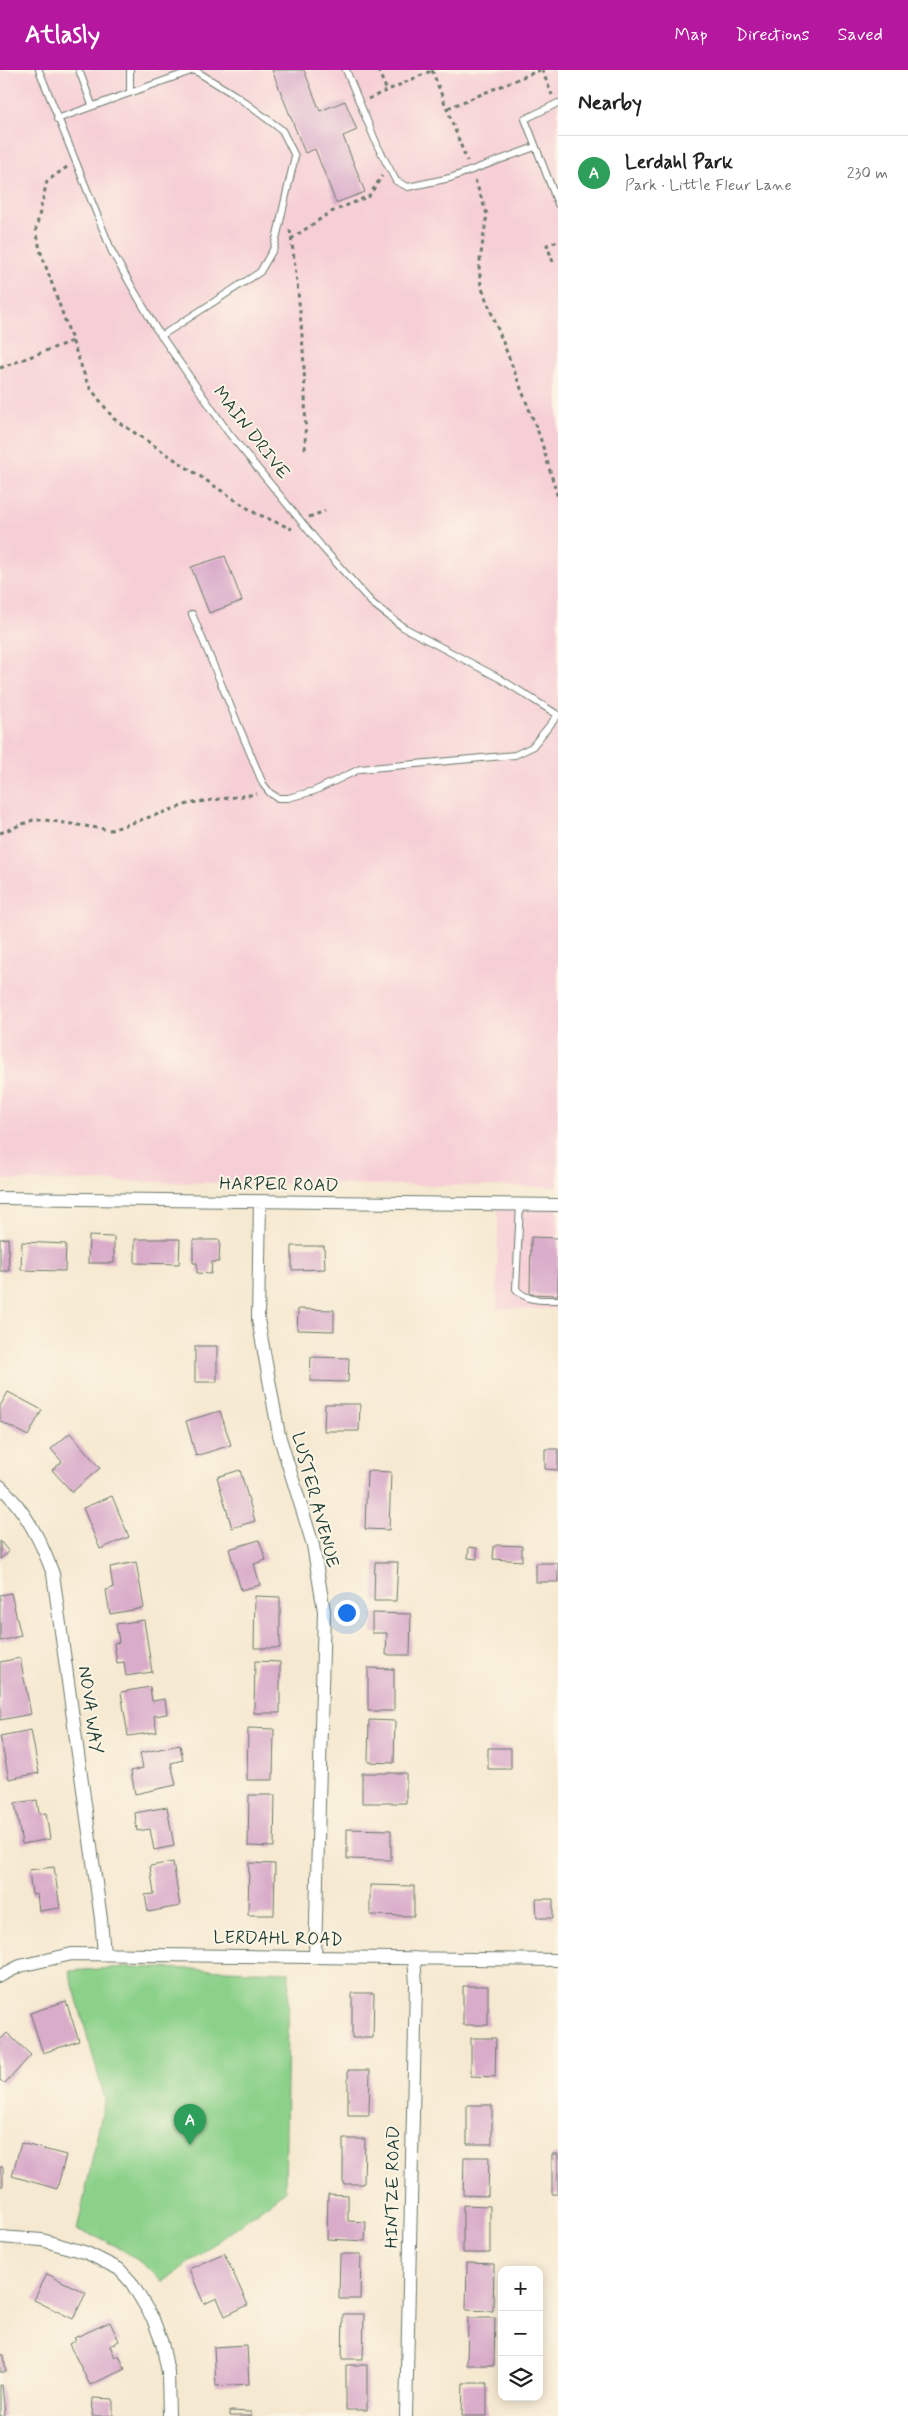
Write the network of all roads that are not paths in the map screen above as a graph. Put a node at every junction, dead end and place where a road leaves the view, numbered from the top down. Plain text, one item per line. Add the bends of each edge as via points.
1 (39, 70) edge
2 (79, 70) edge
3 (130, 70) edge
4 (346, 70) edge
5 (130, 91) junction
6 (557, 104) edge
7 (92, 106) junction
8 (57, 119) junction
9 (535, 148) junction
10 (558, 204) edge
11 (161, 336) junction
12 (192, 614) dead end
13 (558, 715) edge
14 (0, 1198) edge
15 (260, 1202) junction
16 (520, 1204) junction
17 (558, 1205) edge
18 (558, 1300) edge
19 (0, 1486) edge
20 (104, 1954) junction
21 (316, 1957) junction
22 (414, 1958) junction
23 (558, 1960) edge
24 (0, 1976) edge
25 (0, 2237) edge
26 (169, 2416) edge
27 (406, 2416) edge

1 - 8 lane, MAIN DRIVE
2 - 7 lane
3 - 5 lane
4 - 9 lane via 396,181 408,187 428,184
5 - 7 lane
5 - 11 lane via 194,70 235,94 282,130 295,156 274,248 260,272
6 - 9 lane via 525,119
7 - 8 lane
8 - 11 lane, MAIN DRIVE via 112,252
9 - 10 lane
11 - 13 lane, MAIN DRIVE via 228,432 372,603 396,621
12 - 13 lane via 264,784 278,798 301,796 360,769 515,755 532,746
14 - 15 street, HARPER ROAD
15 - 16 street, HARPER ROAD
15 - 21 street, LUSTER AVENUE via 258,1319 280,1435 313,1546 324,1611
16 - 17 street, HARPER ROAD
16 - 18 lane via 516,1288 522,1297
19 - 20 street, NOVA WAY via 40,1539 53,1574
20 - 21 street, LERDAHL ROAD
20 - 24 street, LERDAHL ROAD via 72,1954 20,1966
21 - 22 street, LERDAHL ROAD
22 - 23 street, LERDAHL ROAD
22 - 27 street, HINTZE ROAD
25 - 26 street via 42,2240 87,2253 119,2269 131,2282 153,2319 162,2343 168,2372

